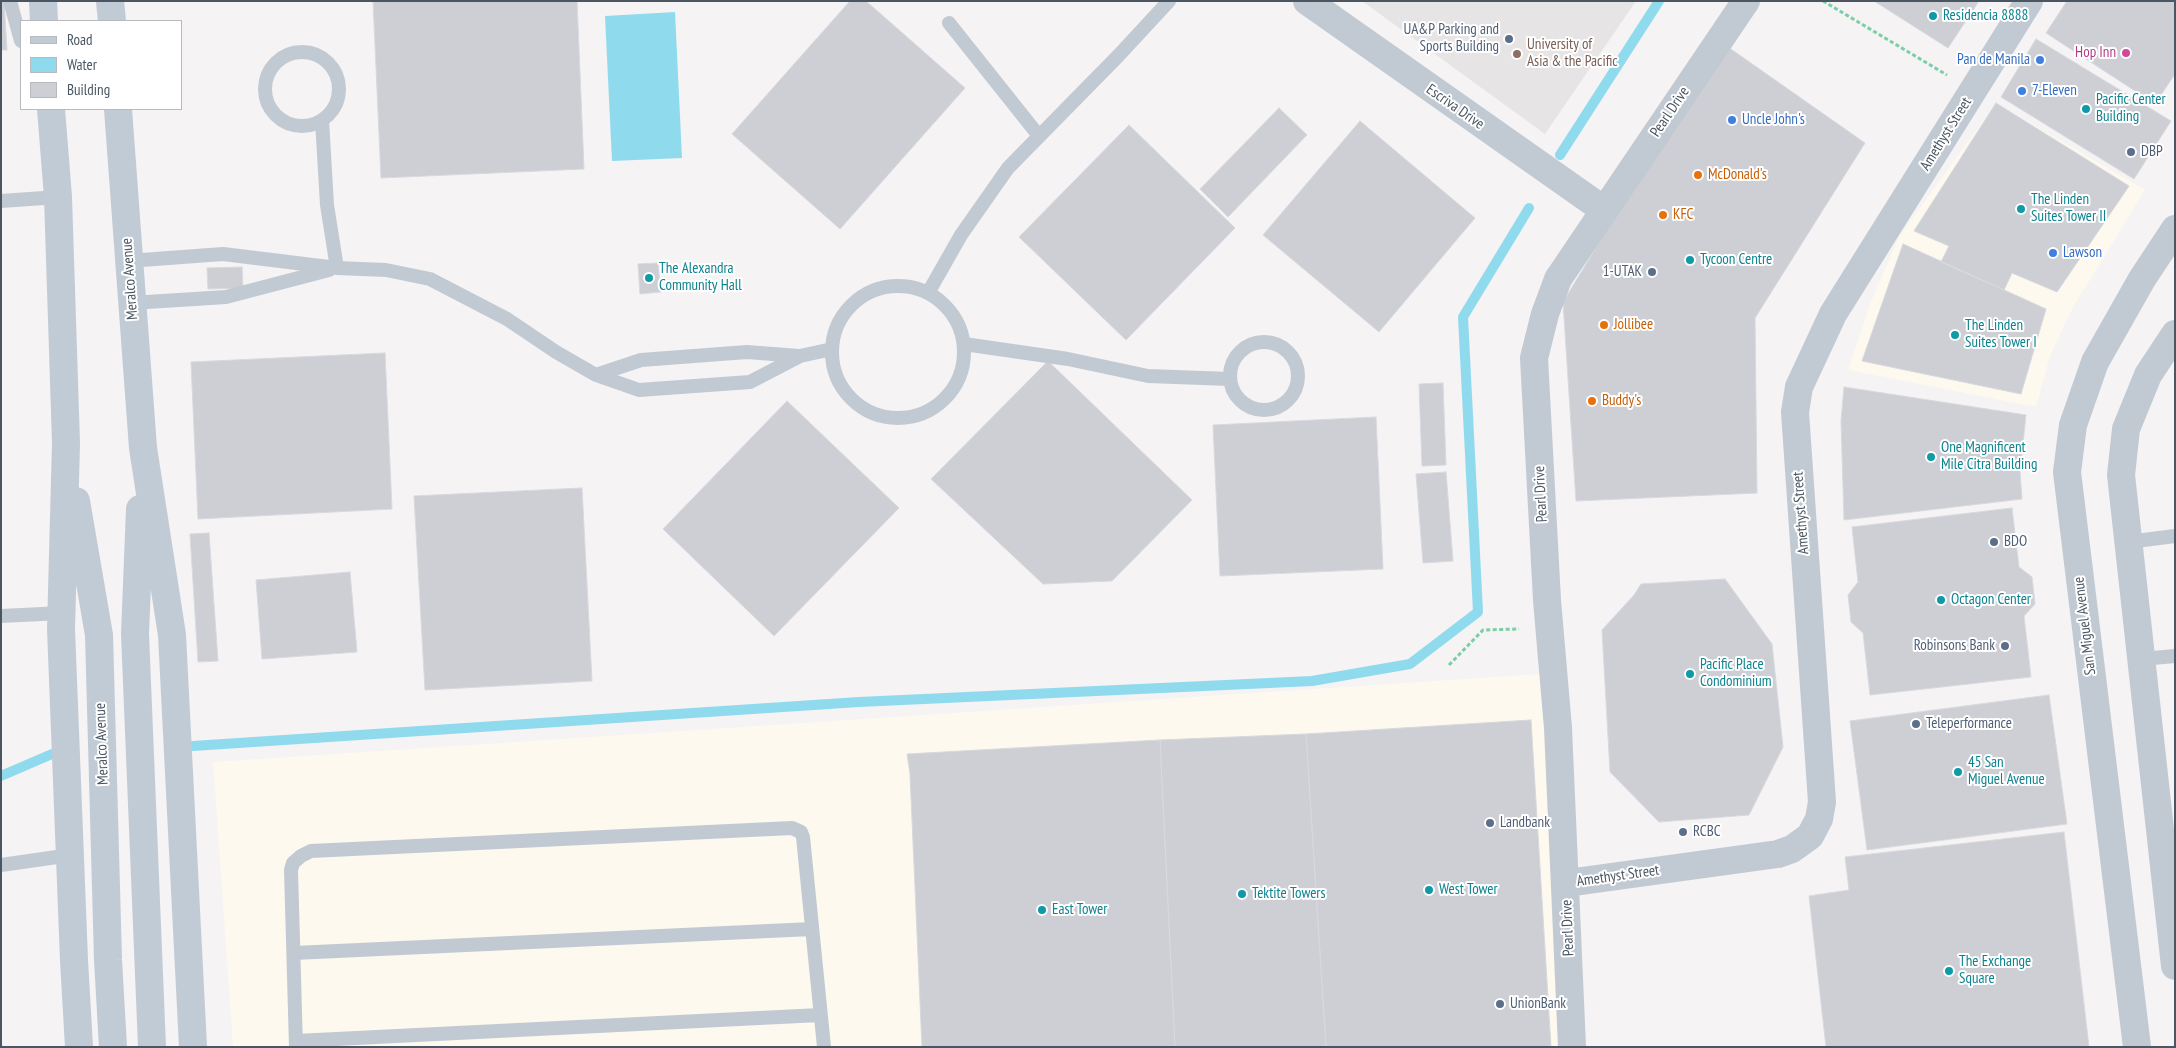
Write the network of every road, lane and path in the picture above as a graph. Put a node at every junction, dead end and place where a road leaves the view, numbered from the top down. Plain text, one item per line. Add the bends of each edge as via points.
1 (10, 1) edge
2 (43, 1) edge
3 (110, 1) edge
4 (1168, 1) edge
5 (1306, 1) edge
6 (1746, 1) edge
7 (1823, 1) edge
8 (2029, 1) edge
9 (44, 20) edge
10 (112, 20) edge
11 (949, 23) dead end
12 (20, 37) edge
13 (1973, 91) junction
14 (51, 110) edge
15 (118, 110) edge
16 (322, 120) junction
17 (1039, 136) junction
18 (58, 197) junction
19 (1, 201) edge
20 (1604, 210) junction
21 (2175, 230) edge
22 (128, 261) junction
23 (337, 268) junction
24 (928, 293) junction
25 (131, 303) junction
26 (2175, 334) edge
27 (964, 344) junction
28 (832, 349) junction
29 (800, 356) junction
30 (596, 375) junction
31 (1230, 379) junction
32 (66, 443) junction
33 (143, 448) junction
34 (2175, 536) edge
35 (2128, 542) junction
36 (62, 614) junction
37 (1, 616) edge
38 (1549, 629) junction
39 (2175, 656) edge
40 (2141, 658) junction
41 (1449, 665) dead end
42 (70, 855) junction
43 (1, 865) edge
44 (1567, 883) junction
45 (812, 929) junction
46 (294, 953) junction
47 (2175, 966) edge
48 (820, 1015) junction
49 (296, 1044) edge
50 (79, 1047) edge
51 (113, 1047) edge
52 (152, 1047) edge
53 (193, 1047) edge
54 (824, 1047) edge
55 (1572, 1047) edge
56 (2137, 1047) edge

1 - 12 lane
2 - 9 main road
3 - 10 main road
4 - 17 lane
5 - 20 street, Escriva Drive
6 - 20 street, Pearl Drive
7 - 13 path
8 - 13 street, Amethyst Street
11 - 17 lane
13 - 44 street, Amethyst Street via 1834,314 1798,386 1795,412 1822,802 1819,819 1810,836 1792,849 1778,854
14 - 18 main road, Meralco Avenue
15 - 22 main road, Meralco Avenue
16 - 16 lane via 331,112 339,90 334,69 324,58 311,52 297,52 284,57 266,78 269,106 287,122 305,125
16 - 23 lane via 327,205
17 - 24 lane via 1008,168 961,235
18 - 19 lane
18 - 32 main road, Meralco Avenue
20 - 38 street, Pearl Drive via 1558,279 1534,358
21 - 56 street, San Miguel Avenue via 2142,279 2095,362 2073,425 2067,472
22 - 23 lane via 223,254
22 - 25 main road, Meralco Avenue
23 - 25 lane via 226,297
23 - 30 lane via 386,270 430,279 507,319
24 - 27 lane via 946,306 958,324
24 - 28 lane via 907,287 885,287 864,295 847,309 836,328
25 - 33 main road, Meralco Avenue
26 - 35 street via 2148,375 2126,429 2120,475
27 - 28 lane via 963,366 955,386 940,403 922,414 900,418 878,415 859,406 844,391 834,371
27 - 31 lane via 1068,359 1148,376
28 - 29 lane
29 - 30 lane via 747,352 641,360
29 - 30 lane via 750,382 639,390
31 - 31 lane via 1233,392 1242,402 1254,409 1268,410 1282,406 1292,396 1298,383 1298,370 1294,358 1285,349 1274,343 1262,342 1249,345 1238,353 1231,365
32 - 36 main road, Meralco Avenue
32 - 51 main road, Meralco Avenue via 100,635
33 - 52 main road, Meralco Avenue via 134,634
33 - 53 main road, Meralco Avenue via 172,635
34 - 35 lane
35 - 40 street
36 - 37 lane
36 - 42 main road, Meralco Avenue
38 - 41 path via 1483,630
38 - 44 street, Pearl Drive
39 - 40 lane
40 - 47 street
42 - 43 lane
42 - 50 main road, Meralco Avenue
44 - 55 street, Pearl Drive
45 - 46 lane
45 - 46 lane via 802,836 792,828 312,852 293,863 291,870
45 - 48 lane
46 - 49 lane
48 - 49 lane
48 - 54 lane

